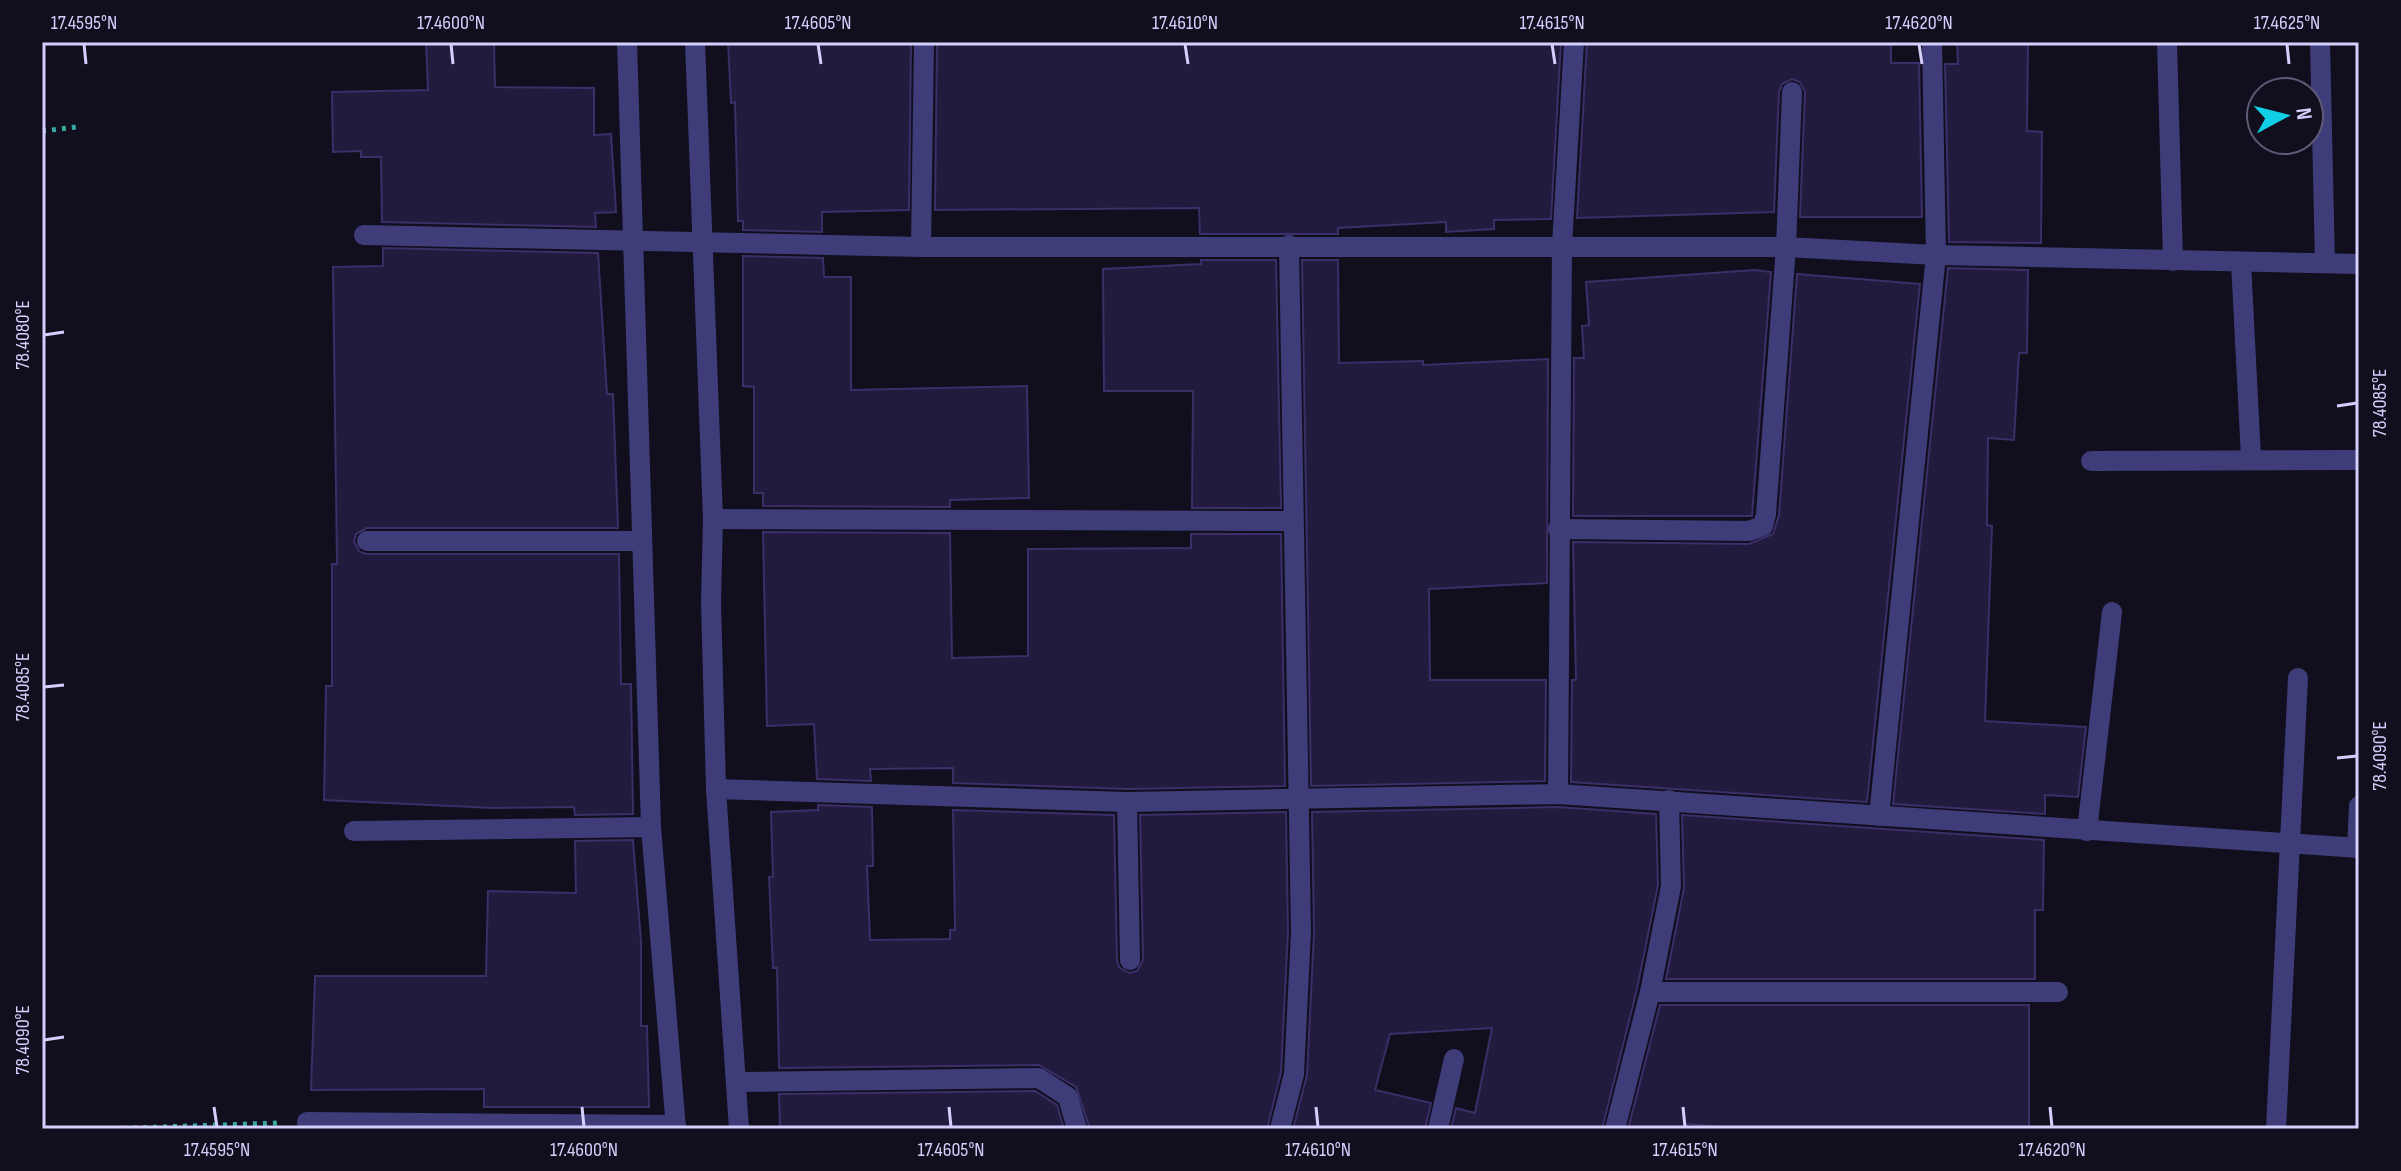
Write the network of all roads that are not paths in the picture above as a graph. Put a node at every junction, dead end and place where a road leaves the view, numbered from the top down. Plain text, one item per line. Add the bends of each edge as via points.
1 (627, 42) edge
2 (695, 42) edge
3 (924, 42) edge
4 (1574, 42) edge
5 (1932, 42) edge
6 (2167, 42) edge
7 (2320, 42) edge
8 (1792, 92) dead end
9 (364, 235) dead end
10 (635, 242) junction
11 (704, 243) junction
12 (1289, 245) junction
13 (1562, 245) junction
14 (921, 247) junction
15 (1786, 247) junction
16 (1936, 255) junction
17 (2173, 261) junction
18 (2241, 262) junction
19 (2325, 263) junction
20 (2359, 264) edge
21 (2251, 458) junction
22 (2359, 460) edge
23 (2091, 461) dead end
24 (713, 519) junction
25 (1293, 521) junction
26 (1558, 529) junction
27 (367, 541) dead end
28 (641, 541) junction
29 (2112, 612) dead end
30 (2298, 678) dead end
31 (716, 789) junction
32 (1558, 794) junction
33 (1301, 800) junction
34 (1669, 800) junction
35 (1127, 802) junction
36 (2359, 806) edge
37 (1879, 816) junction
38 (651, 827) junction
39 (354, 831) dead end
40 (2087, 831) junction
41 (2291, 844) junction
42 (2358, 848) edge
43 (1130, 960) dead end
44 (1650, 992) junction
45 (2058, 992) dead end
46 (1454, 1059) dead end
47 (736, 1082) junction
48 (307, 1122) road end
49 (676, 1127) edge
50 (739, 1129) edge
51 (1077, 1129) edge
52 (1280, 1129) edge
53 (1438, 1129) edge
54 (1615, 1129) edge
55 (2276, 1129) edge

1 - 10 street
2 - 11 street
3 - 14 street
4 - 13 street
5 - 16 street
6 - 17 street
7 - 19 street
8 - 15 street
9 - 10 street
10 - 11 street
10 - 28 street
11 - 14 street
11 - 24 street
12 - 13 street
12 - 14 street
12 - 25 street
13 - 15 street
13 - 26 street
15 - 16 street
15 - 26 street via 1763,526 1749,531
16 - 17 street
16 - 37 street
17 - 18 street
18 - 19 street
18 - 21 street
19 - 20 street
21 - 22 street
21 - 23 street
24 - 25 street
24 - 31 street
25 - 33 street
26 - 32 street
27 - 28 street
28 - 38 street
29 - 40 street
30 - 41 street
31 - 35 street
31 - 47 street
32 - 33 street
32 - 34 street
33 - 35 street
33 - 52 street via 1300,995 1294,1074
34 - 37 street
34 - 44 street via 1671,886
35 - 43 street
36 - 42 street
37 - 40 street
38 - 39 street
38 - 49 street
40 - 41 street
41 - 42 street
41 - 55 street
44 - 45 street
44 - 54 street
46 - 53 street
47 - 50 street
47 - 51 street via 1039,1078 1068,1097
48 - 49 street

